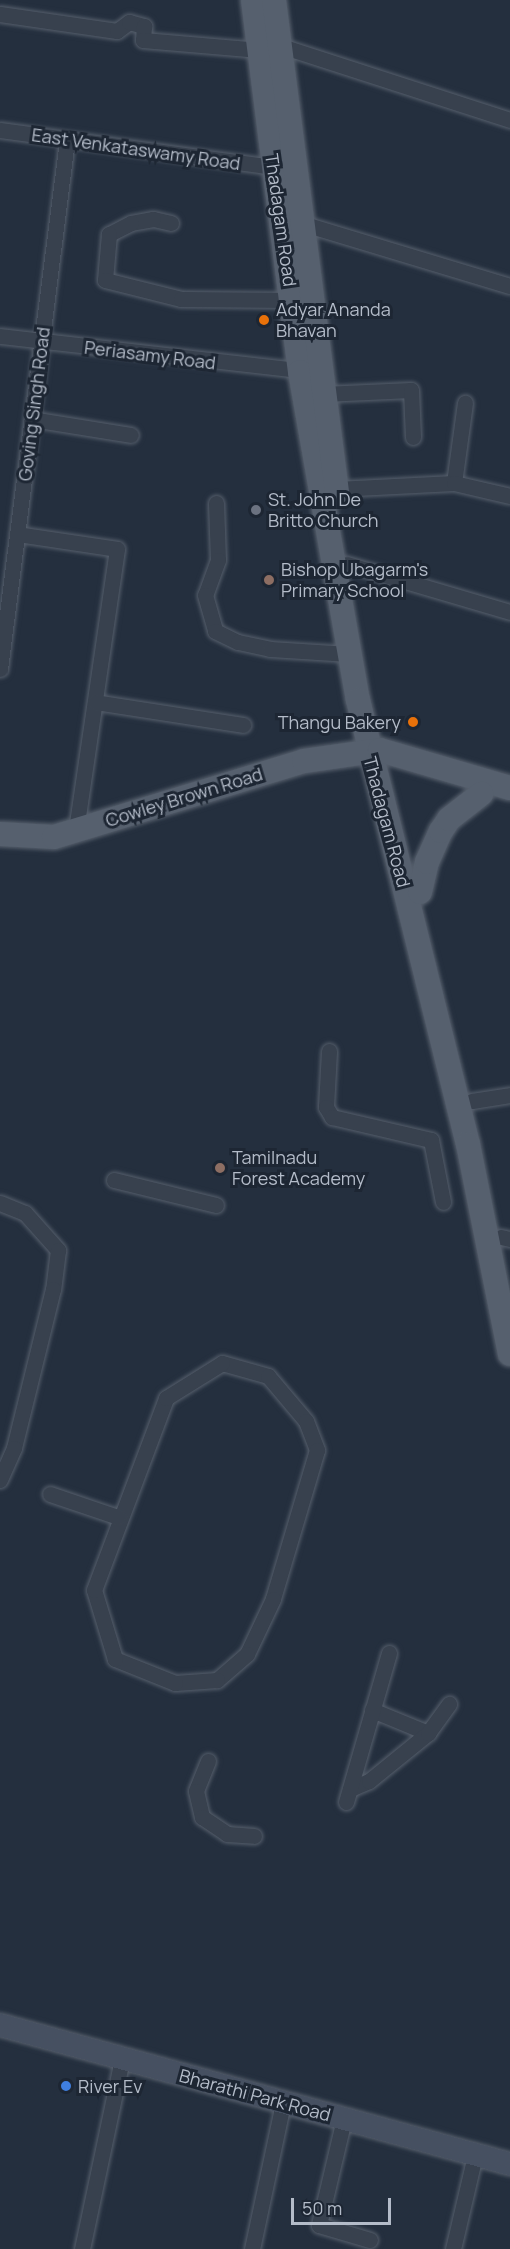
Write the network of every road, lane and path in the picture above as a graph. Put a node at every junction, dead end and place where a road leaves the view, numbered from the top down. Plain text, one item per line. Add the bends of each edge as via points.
1 (253, 0) edge
2 (274, 0) edge
3 (0, 14) edge
4 (271, 48) junction
5 (510, 120) edge
6 (0, 130) edge
7 (67, 140) junction
8 (272, 167) junction
9 (171, 223) dead end
10 (301, 223) junction
11 (510, 286) edge
12 (292, 300) junction
13 (0, 336) edge
14 (42, 342) junction
15 (314, 379) junction
16 (465, 403) dead end
17 (32, 419) junction
18 (131, 435) dead end
19 (413, 437) dead end
20 (454, 483) junction
21 (336, 489) junction
22 (510, 496) edge
23 (216, 503) dead end
24 (11, 543) edge
25 (347, 564) junction
26 (510, 612) edge
27 (349, 654) junction
28 (0, 669) edge
29 (95, 702) junction
30 (374, 714) junction
31 (243, 725) dead end
32 (378, 756) junction
33 (418, 761) junction
34 (510, 788) edge
35 (481, 794) junction
36 (510, 802) edge
37 (76, 830) junction
38 (0, 834) edge
39 (420, 892) junction
40 (329, 1051) dead end
41 (510, 1095) edge
42 (472, 1101) junction
43 (114, 1180) dead end
44 (443, 1202) dead end
45 (0, 1203) edge
46 (216, 1205) dead end
47 (506, 1238) edge
48 (510, 1281) edge
49 (510, 1354) edge
50 (0, 1480) edge
51 (50, 1494) dead end
52 (118, 1517) junction
53 (388, 1653) dead end
54 (449, 1704) dead end
55 (372, 1710) junction
56 (428, 1733) junction
57 (208, 1761) dead end
58 (254, 1836) dead end
59 (0, 2025) edge
60 (122, 2059) junction
61 (283, 2103) junction
62 (344, 2119) junction
63 (475, 2155) junction
64 (510, 2164) edge
65 (370, 2240) dead end
66 (82, 2249) edge
67 (252, 2249) edge
68 (453, 2249) edge

1 - 4 main road, Thadagam Road
2 - 4 main road, Thadagam Road
3 - 4 street via 117,31 129,22 144,26 142,40
4 - 5 street
4 - 8 main road, Thadagam Road
4 - 10 main road, Thadagam Road
6 - 7 street, East Venkataswamy Road
7 - 8 street, East Venkataswamy Road
7 - 14 street, Goving Singh Road
8 - 12 main road, Thadagam Road
9 - 12 street via 153,219 109,234 105,280 181,299
10 - 11 street
10 - 15 main road, Thadagam Road
12 - 15 main road, Thadagam Road
13 - 14 street, Periasamy Road
14 - 15 street, Periasamy Road
14 - 17 street, Goving Singh Road
15 - 19 street, Periasamy Road via 411,390
15 - 21 main road, Thadagam Road
15 - 27 main road, Thadagam Road
16 - 20 street
17 - 18 street
17 - 24 street, Goving Singh Road
20 - 21 street
20 - 22 street
21 - 25 main road, Thadagam Road
23 - 27 street via 218,560 205,595 215,631 238,642 270,649
24 - 28 street, Goving Singh Road
24 - 29 street via 117,549
25 - 26 street
25 - 30 main road, Thadagam Road
27 - 32 main road, Thadagam Road
29 - 31 street
29 - 37 street
30 - 32 main road, Thadagam Road
30 - 33 main road via 388,741
32 - 33 main road
32 - 35 main road
32 - 37 main road, Cowley Brown Road via 304,761
32 - 39 main road, Thadagam Road
32 - 49 main road, Thadagam Road via 468,1144
33 - 34 main road
35 - 36 main road
35 - 39 main road via 449,819 441,831 427,862
37 - 38 main road, Cowley Brown Road via 54,837
39 - 42 main road, Thadagam Road
40 - 44 street via 326,1107 332,1117 431,1140
41 - 42 street
42 - 47 main road, Thadagam Road
43 - 46 street
45 - 50 street via 25,1213 58,1250 53,1289 14,1448
47 - 48 main road, Thadagam Road
51 - 52 street
52 - 52 street via 93,1590 115,1659 174,1683 217,1680 246,1654 273,1599 318,1450 306,1421 268,1376 222,1363 166,1398
53 - 55 street
54 - 56 street
55 - 56 street
55 - 56 street via 348,1796
57 - 58 street via 196,1791 202,1817 227,1834
59 - 60 main road, Bharathi Park Road
60 - 61 main road, Bharathi Park Road
60 - 66 street
61 - 62 main road, Bharathi Park Road
61 - 67 street
62 - 63 main road, Bharathi Park Road
62 - 65 street via 319,2225
63 - 64 main road, Bharathi Park Road
63 - 68 street

